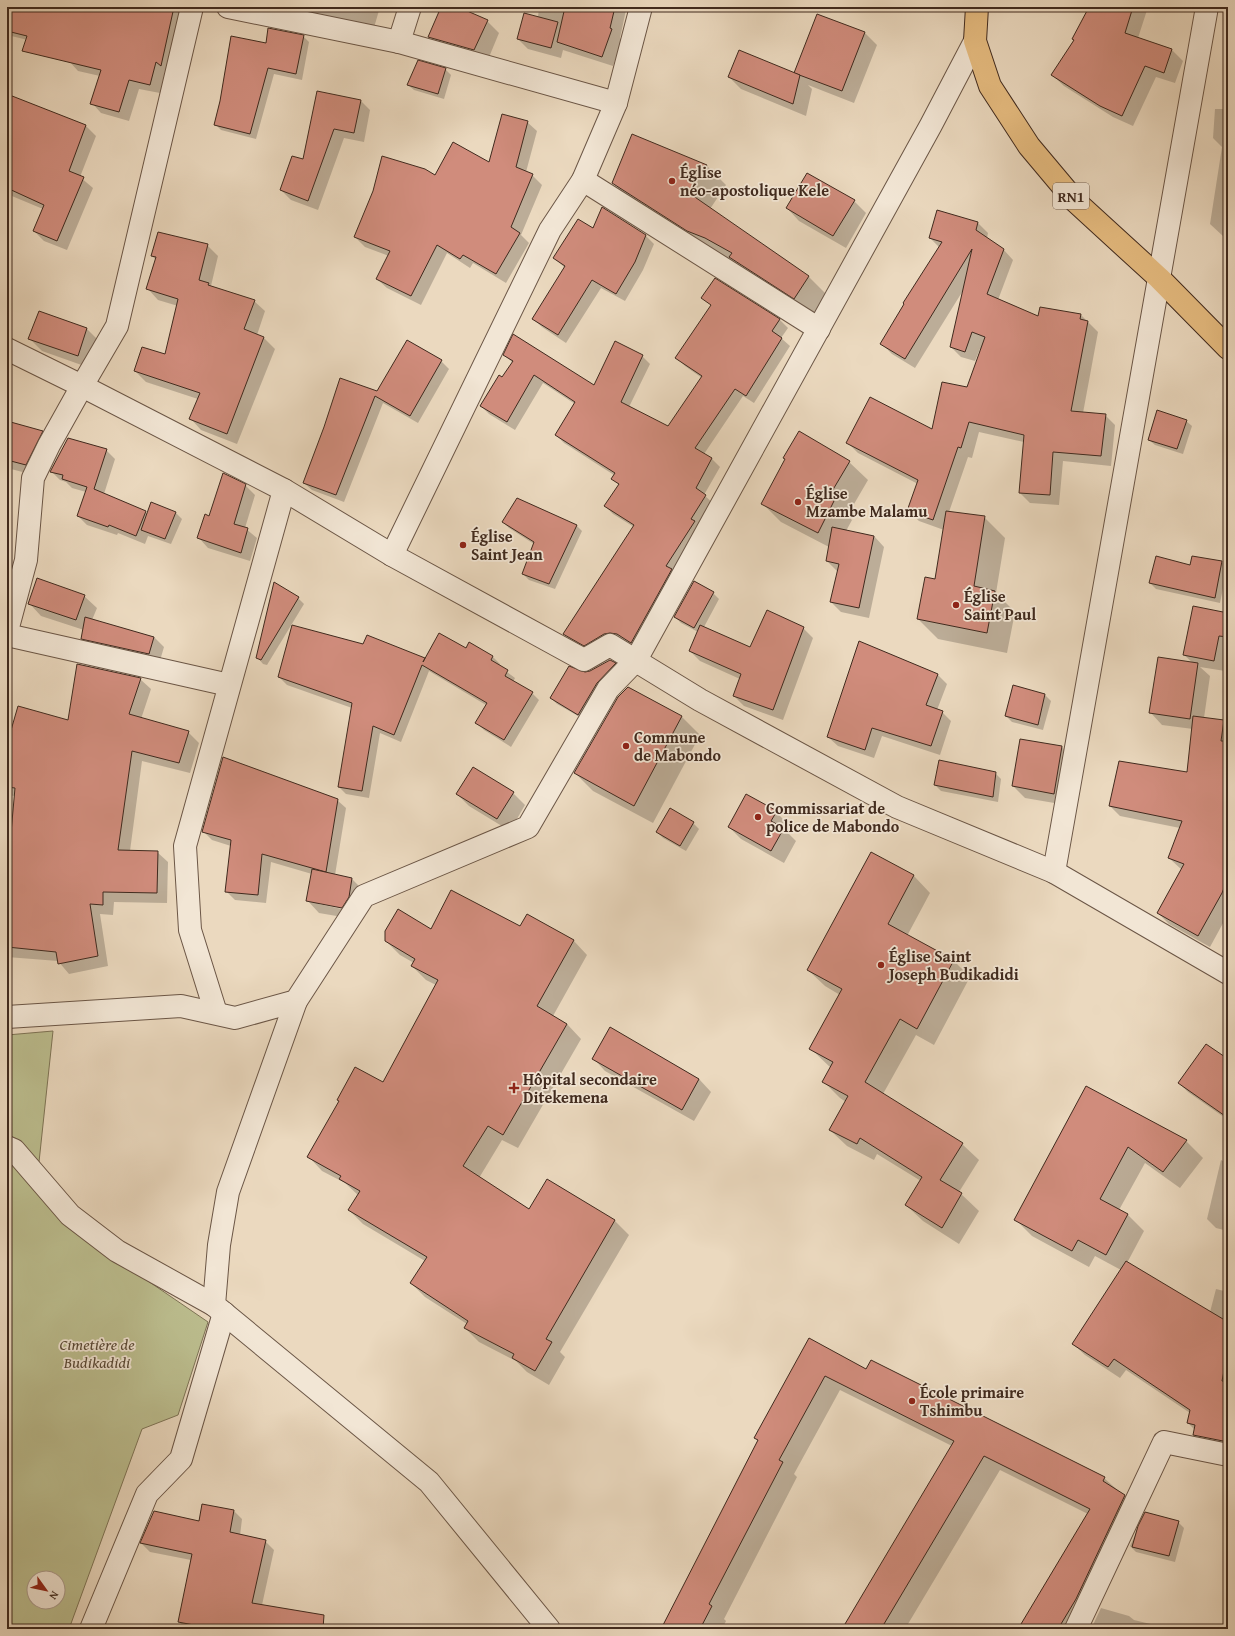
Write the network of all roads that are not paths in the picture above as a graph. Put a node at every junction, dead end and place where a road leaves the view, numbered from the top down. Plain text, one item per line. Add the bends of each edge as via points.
1 (192, 7) edge
2 (228, 7) edge
3 (410, 7) edge
4 (641, 7) edge
5 (977, 7) edge
6 (1207, 7) edge
7 (975, 41) junction
8 (399, 42) junction
9 (616, 103) junction
10 (583, 180) junction
11 (1159, 278) junction
12 (819, 329) junction
13 (1226, 341) edge
14 (7, 349) edge
15 (82, 386) junction
16 (284, 490) junction
17 (392, 555) junction
18 (7, 631) edge
19 (7, 635) edge
20 (636, 660) junction
21 (229, 686) junction
22 (1054, 872) junction
23 (1228, 973) edge
24 (296, 1001) junction
25 (216, 1013) junction
26 (7, 1017) edge
27 (7, 1147) edge
28 (219, 1309) junction
29 (1228, 1455) edge
30 (544, 1627) edge
31 (91, 1629) edge
32 (1076, 1629) edge

1 - 15 street via 118,326
2 - 8 street
3 - 8 street
4 - 9 street
5 - 7 highway, RN1
6 - 11 street
7 - 11 highway, RN1 via 990,86 1029,146 1076,202
7 - 12 street
8 - 9 street
9 - 10 street
10 - 12 street
10 - 17 street via 550,230
11 - 13 highway, RN1
11 - 22 street
12 - 20 street
14 - 15 street
15 - 16 street
15 - 18 street via 33,478 26,560
16 - 17 street
16 - 21 street
17 - 20 street via 584,660 610,645
19 - 21 street
20 - 22 street via 700,700 897,807
20 - 24 street via 608,689 528,827 364,896
21 - 25 street via 185,846 190,930
22 - 23 street
24 - 25 street via 235,1018
24 - 28 street via 228,1192 219,1245
25 - 26 street via 181,1006
27 - 28 street via 14,1150 70,1215 117,1251
28 - 30 street via 429,1482
28 - 31 street via 181,1459 147,1494
29 - 32 street via 1164,1442

